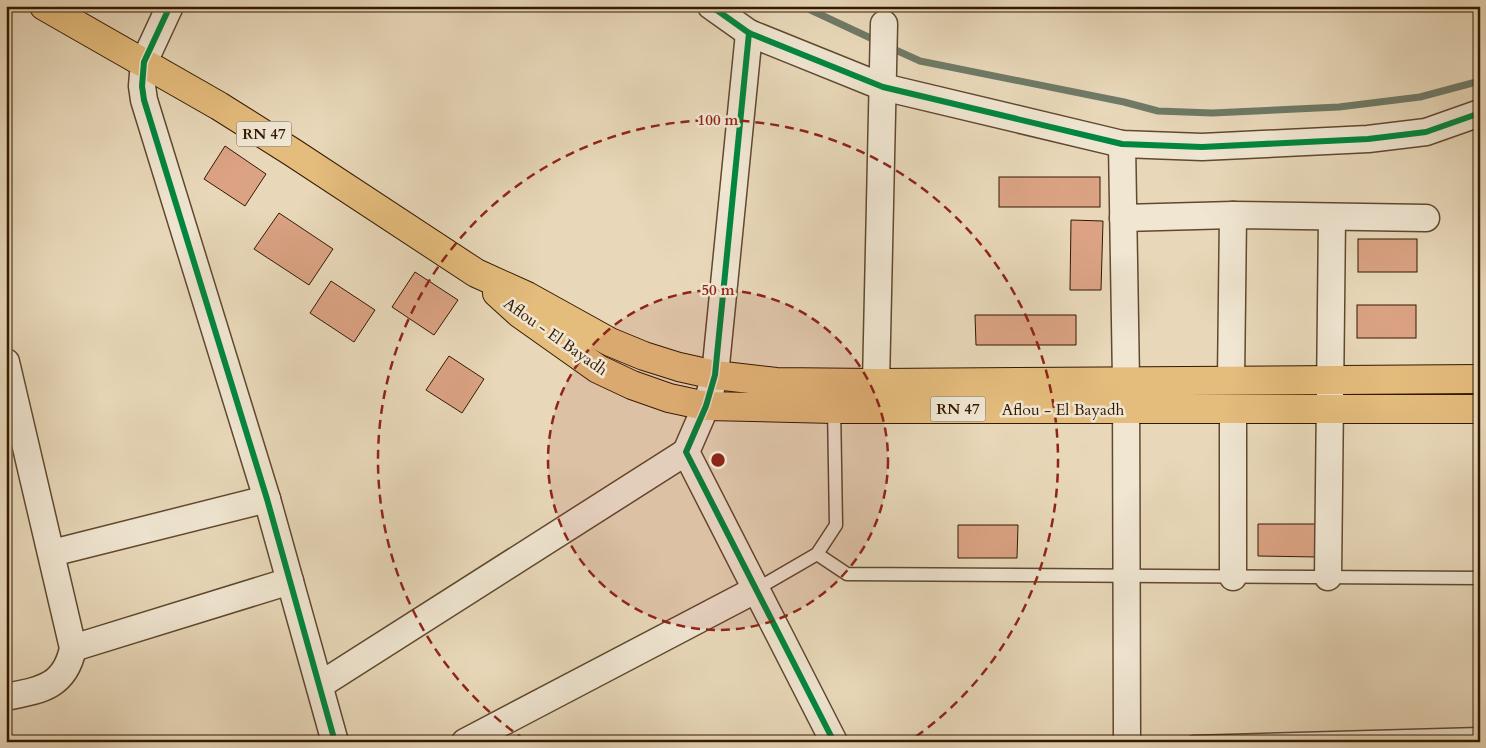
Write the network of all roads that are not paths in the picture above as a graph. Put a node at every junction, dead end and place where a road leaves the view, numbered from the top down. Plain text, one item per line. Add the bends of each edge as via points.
1 (44, 6) edge
2 (170, 6) edge
3 (711, 6) edge
4 (884, 24) dead end
5 (749, 33) junction
6 (144, 62) junction
7 (883, 81) junction
8 (1480, 113) edge
9 (1122, 144) junction
10 (1233, 215) junction
11 (1332, 217) junction
12 (1123, 218) junction
13 (1426, 218) dead end
14 (476, 272) junction
15 (6, 362) edge
16 (715, 375) junction
17 (1480, 378) edge
18 (1331, 379) junction
19 (1126, 380) junction
20 (1231, 380) junction
21 (876, 383) junction
22 (834, 396) junction
23 (706, 406) junction
24 (1480, 408) edge
25 (1126, 409) junction
26 (1233, 409) junction
27 (1331, 409) junction
28 (686, 452) junction
29 (267, 499) junction
30 (52, 553) junction
31 (817, 554) junction
32 (1126, 577) junction
33 (1233, 577) junction
34 (1328, 577) junction
35 (1480, 578) edge
36 (290, 581) junction
37 (756, 590) junction
38 (74, 648) junction
39 (320, 684) junction
40 (6, 697) edge
41 (1480, 734) edge
42 (335, 742) edge
43 (465, 742) edge
44 (834, 742) edge
45 (1127, 742) edge
46 (1193, 742) edge

1 - 6 main road, Aflou - El Bayadh / RN 47
2 - 6 street
3 - 5 street
4 - 7 street
5 - 7 street
5 - 16 street
6 - 14 main road, Aflou - El Bayadh / RN 47 via 292,152
6 - 29 street via 142,86 147,112
7 - 9 street
7 - 21 street
8 - 9 street via 1426,132 1368,139 1202,147
9 - 12 street
10 - 11 street
10 - 12 street
10 - 20 street
11 - 13 street
11 - 18 street
12 - 19 street
14 - 16 main road, Aflou - El Bayadh / RN 47 via 610,342 679,367
14 - 23 main road, Aflou - El Bayadh / RN 47 via 508,304 598,369 632,386
15 - 30 street
16 - 22 main road, Aflou - El Bayadh / RN 47 via 776,382
16 - 23 street
17 - 18 main road, Aflou - El Bayadh / RN 47
18 - 20 main road, Aflou - El Bayadh / RN 47
18 - 27 street
19 - 20 main road, Aflou - El Bayadh / RN 47
19 - 21 main road, Aflou - El Bayadh / RN 47
19 - 25 street
21 - 22 main road, Aflou - El Bayadh / RN 47
22 - 23 main road, Aflou - El Bayadh / RN 47
22 - 25 main road, Aflou - El Bayadh / RN 47
22 - 31 lane via 836,525
23 - 28 street
24 - 27 main road, Aflou - El Bayadh / RN 47
25 - 26 main road, Aflou - El Bayadh / RN 47
25 - 32 street
26 - 27 main road, Aflou - El Bayadh / RN 47
26 - 33 street
27 - 34 street
28 - 37 street
28 - 39 street
29 - 30 street
29 - 36 street
30 - 38 street
31 - 32 lane via 847,574
31 - 37 lane
32 - 33 lane
32 - 45 street
33 - 34 lane
34 - 35 lane
36 - 38 street
36 - 39 street
37 - 43 street
37 - 44 street
38 - 40 street via 65,672 56,681 45,688
39 - 42 street
41 - 46 lane

